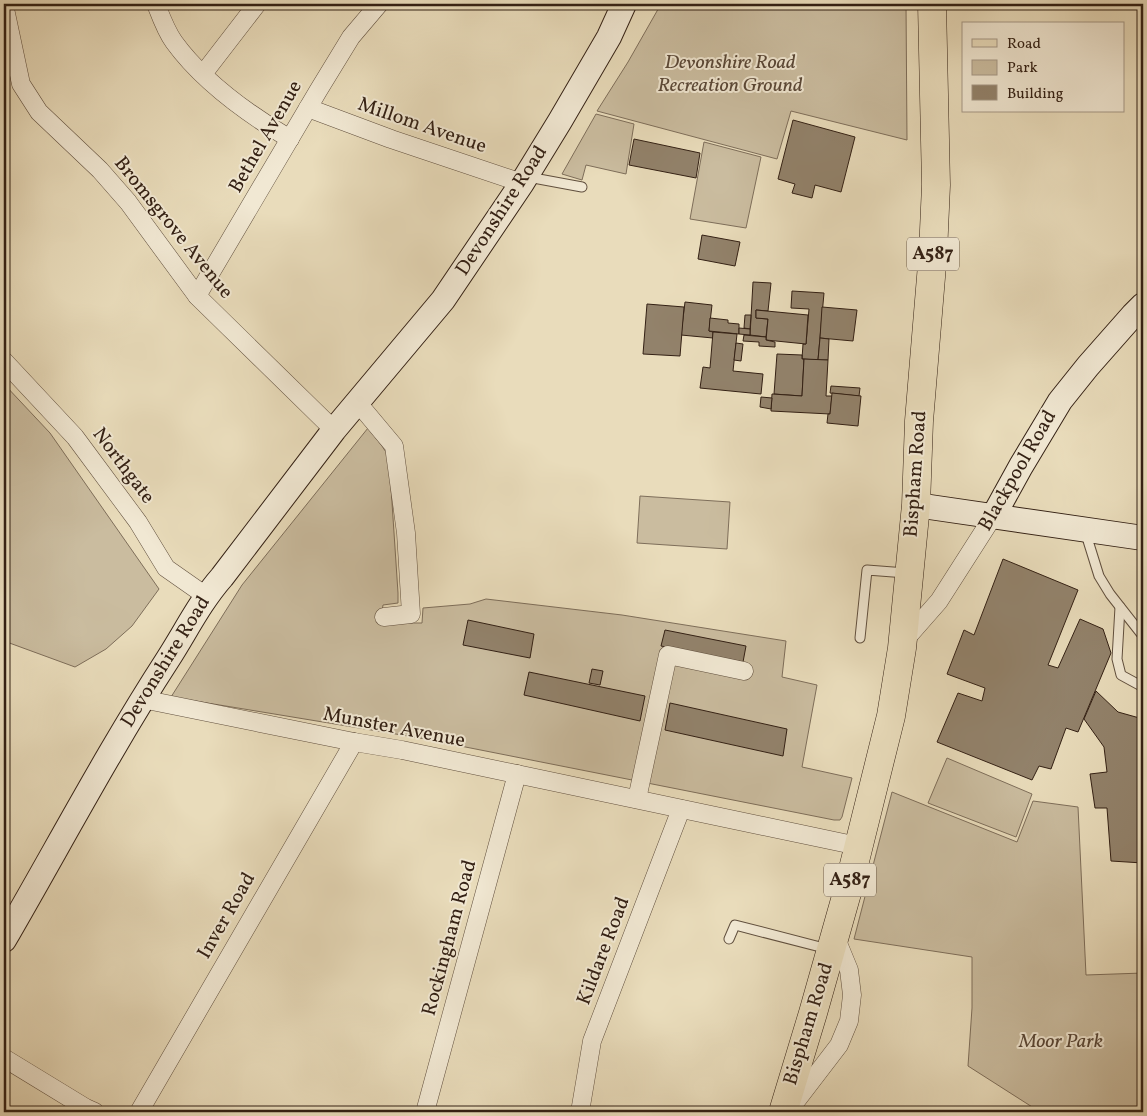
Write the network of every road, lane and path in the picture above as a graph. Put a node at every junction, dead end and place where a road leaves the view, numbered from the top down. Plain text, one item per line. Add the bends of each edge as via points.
1 (4, 4) edge
2 (156, 4) edge
3 (257, 4) edge
4 (378, 4) edge
5 (624, 4) edge
6 (932, 4) edge
7 (203, 74) junction
8 (308, 108) junction
9 (290, 139) junction
10 (524, 180) junction
11 (582, 187) dead end
12 (197, 296) junction
13 (1143, 305) edge
14 (4, 361) edge
15 (358, 403) junction
16 (334, 430) junction
17 (916, 505) junction
18 (994, 515) junction
19 (1084, 528) junction
20 (1143, 538) edge
21 (909, 574) junction
22 (206, 596) junction
23 (1120, 606) junction
24 (384, 617) dead end
25 (1143, 636) edge
26 (860, 638) dead end
27 (902, 644) junction
28 (744, 671) dead end
29 (1143, 687) edge
30 (142, 699) junction
31 (354, 742) junction
32 (517, 774) junction
33 (637, 800) junction
34 (681, 809) junction
35 (858, 846) junction
36 (729, 939) dead end
37 (4, 940) edge
38 (834, 943) junction
39 (4, 1058) edge
40 (95, 1112) edge
41 (139, 1112) edge
42 (425, 1112) edge
43 (580, 1112) edge
44 (783, 1112) edge
45 (788, 1112) edge

1 - 12 street, Bromsgrove Avenue via 21,84 34,105 128,202
2 - 7 street via 173,41
3 - 7 street
4 - 8 street, Bethel Avenue via 351,37
5 - 10 main road, Devonshire Road via 609,37
6 - 17 main road, Bispham Road / A587 via 936,185
7 - 9 street via 240,107
8 - 9 street, Bethel Avenue
8 - 10 street, Millom Avenue via 391,139
9 - 12 street, Bethel Avenue
10 - 11 lane
10 - 15 main road, Devonshire Road via 443,300
12 - 16 street, Bromsgrove Avenue
13 - 18 main road, Blackpool Road via 1060,401
14 - 22 street, Northgate via 75,437 138,522 166,568
15 - 16 main road, Devonshire Road
15 - 24 street via 394,446 406,534 411,614
16 - 22 main road, Devonshire Road
17 - 18 main road
17 - 21 main road, Bispham Road / A587
18 - 19 main road
18 - 27 street, Blackpool Road via 939,601
19 - 20 main road
19 - 23 lane via 1099,576
21 - 26 lane via 867,570
21 - 27 main road, Bispham Road / A587
22 - 30 main road, Devonshire Road
23 - 25 lane
23 - 29 lane via 1117,659 1121,675
27 - 35 main road, Bispham Road / A587 via 891,716
28 - 33 street via 668,655
30 - 31 street, Munster Avenue
30 - 37 main road, Devonshire Road
31 - 32 street, Munster Avenue
31 - 41 street, Inver Road
32 - 33 street, Munster Avenue
32 - 42 street, Rockingham Road
33 - 34 street, Munster Avenue
34 - 35 street, Munster Avenue
34 - 43 street, Kildare Road via 592,1041
35 - 38 main road, Bispham Road / A587
36 - 38 lane via 735,924
38 - 44 main road, Bispham Road / A587
38 - 45 street, Bispham Road via 849,970 852,995 849,1021 840,1045
39 - 40 street

